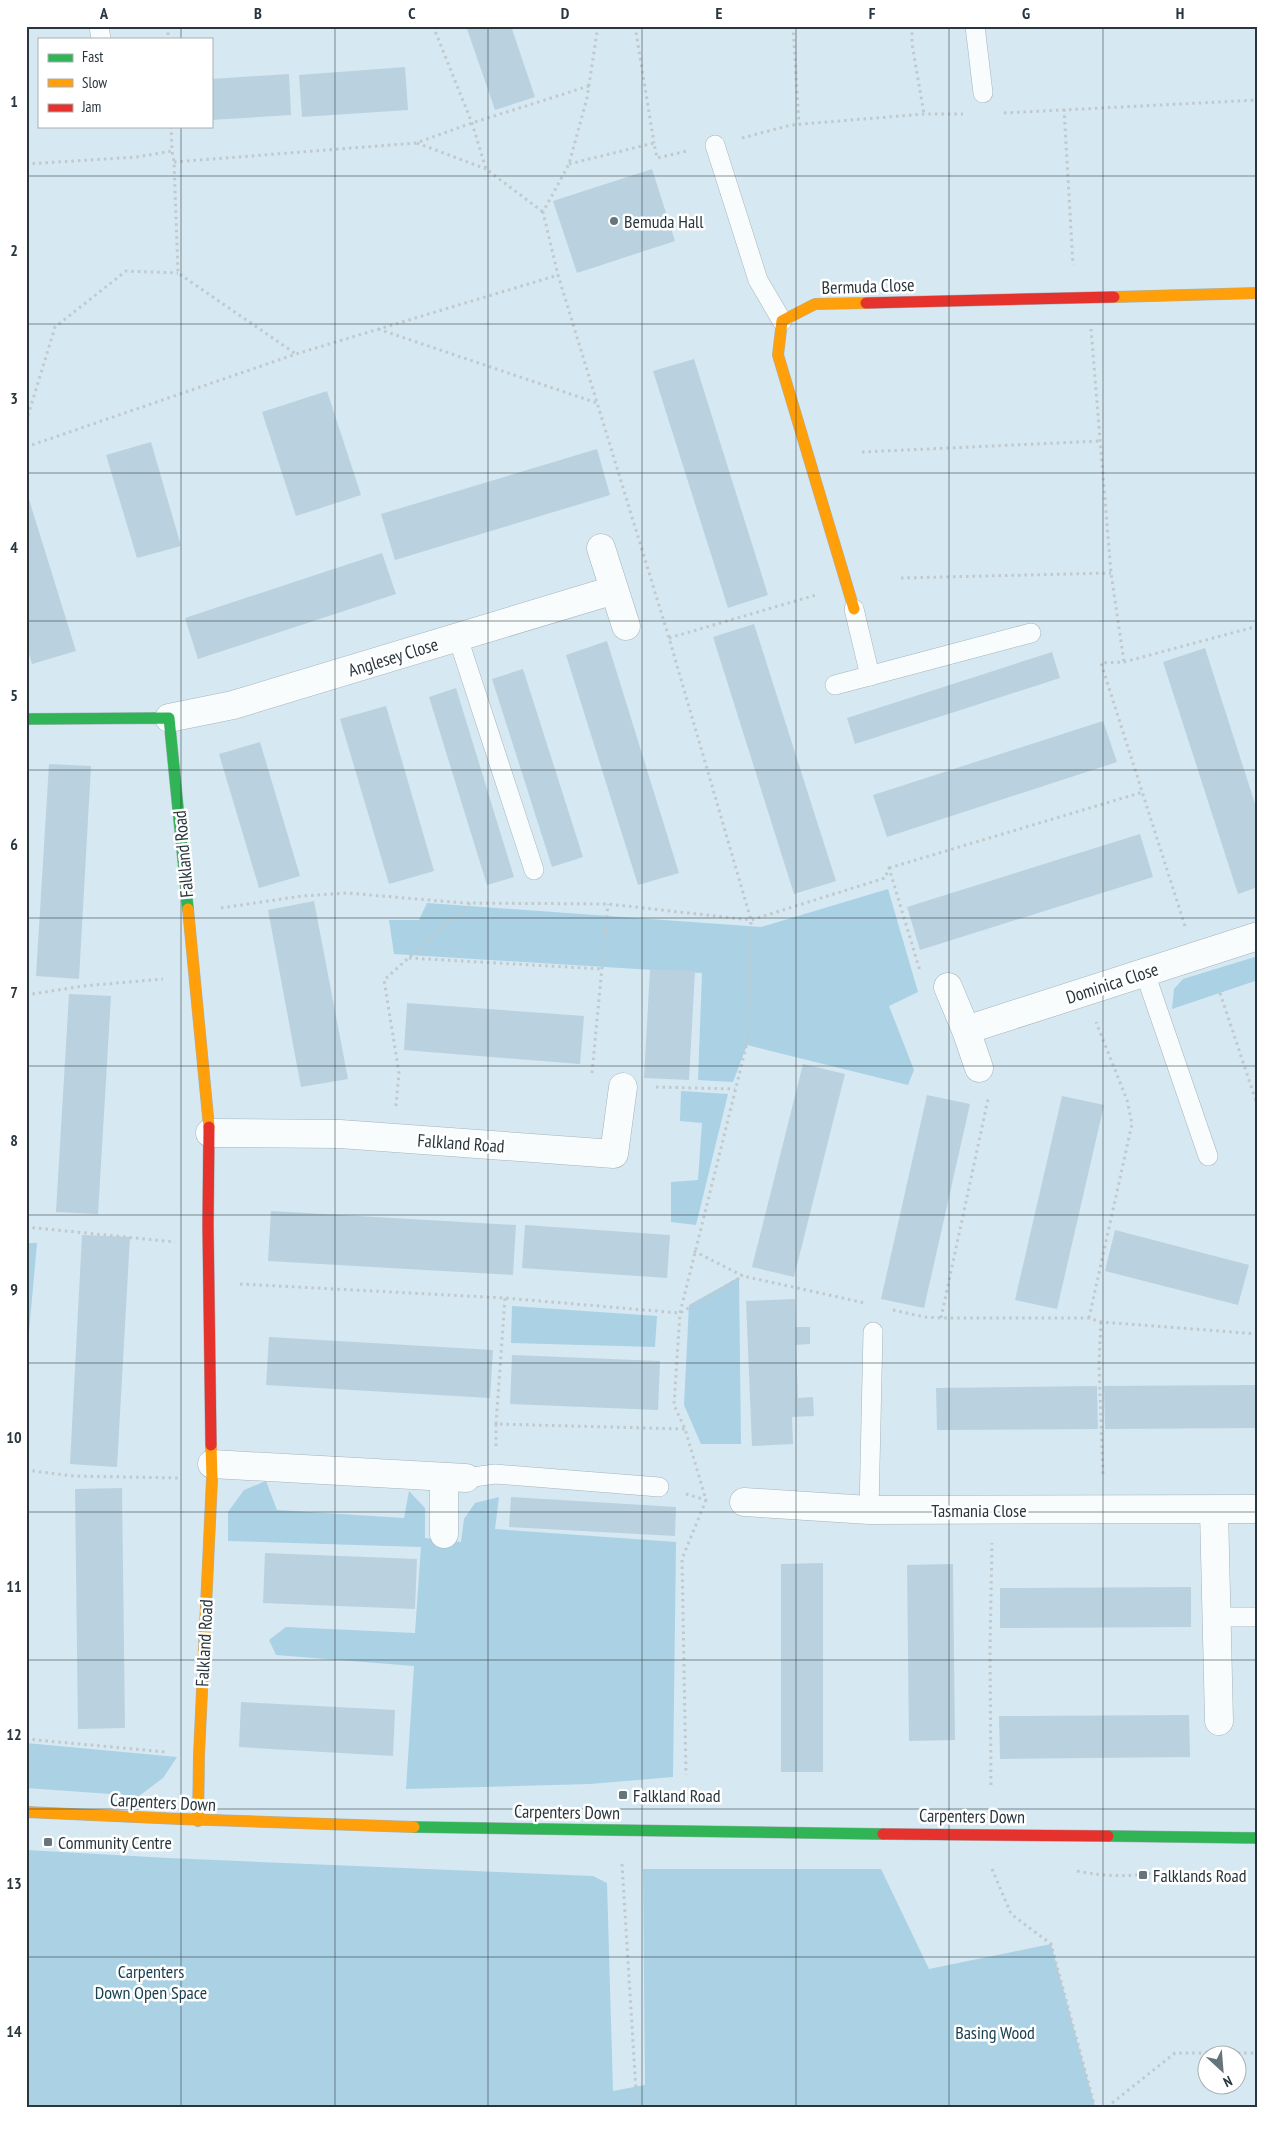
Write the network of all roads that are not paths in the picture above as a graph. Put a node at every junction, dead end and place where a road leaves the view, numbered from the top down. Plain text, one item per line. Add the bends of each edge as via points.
1 (975, 26) edge
2 (983, 93) dead end
3 (715, 145) road end
4 (1258, 293) edge
5 (782, 322) junction
6 (601, 548) dead end
7 (614, 590) junction
8 (854, 609) joint
9 (626, 626) dead end
10 (1031, 633) dead end
11 (458, 638) junction
12 (870, 676) junction
13 (835, 685) dead end
14 (169, 718) junction
15 (26, 719) edge
16 (534, 870) dead end
17 (1258, 936) edge
18 (1145, 973) junction
19 (948, 987) dead end
20 (966, 1030) junction
21 (979, 1068) road end
22 (623, 1086) road end
23 (210, 1134) junction
24 (1208, 1156) dead end
25 (873, 1332) dead end
26 (212, 1472) junction
27 (455, 1478) junction
28 (659, 1487) road end
29 (744, 1502) road end
30 (1258, 1509) edge
31 (869, 1510) junction
32 (1214, 1510) junction
33 (444, 1534) dead end
34 (1215, 1617) junction
35 (1258, 1617) edge
36 (1219, 1721) dead end
37 (26, 1812) edge
38 (198, 1822) junction
39 (1258, 1838) edge

1 - 2 lane
3 - 5 lane via 758,280
4 - 5 street, Bermuda Close via 816,304
5 - 8 street via 778,355
6 - 7 street
7 - 9 street
7 - 11 street, Anglesey Close
8 - 12 lane
10 - 12 lane
11 - 14 street, Anglesey Close via 233,705
11 - 16 lane
12 - 13 lane
14 - 15 street
14 - 23 street, Falkland Road
17 - 18 street, Dominica Close
18 - 20 street, Dominica Close
18 - 24 lane
19 - 20 street
20 - 21 street
22 - 23 street, Falkland Road via 614,1154 340,1134
23 - 26 street, Falkland Road via 208,1225
25 - 31 lane
26 - 27 street
26 - 38 street, Falkland Road
27 - 28 lane via 495,1474
27 - 33 street
29 - 31 street, Tasmania Close
30 - 32 street, Tasmania Close
31 - 32 street, Tasmania Close
32 - 34 street
34 - 35 lane
34 - 36 street
37 - 38 street, Carpenters Down
38 - 39 street, Carpenters Down via 620,1831

